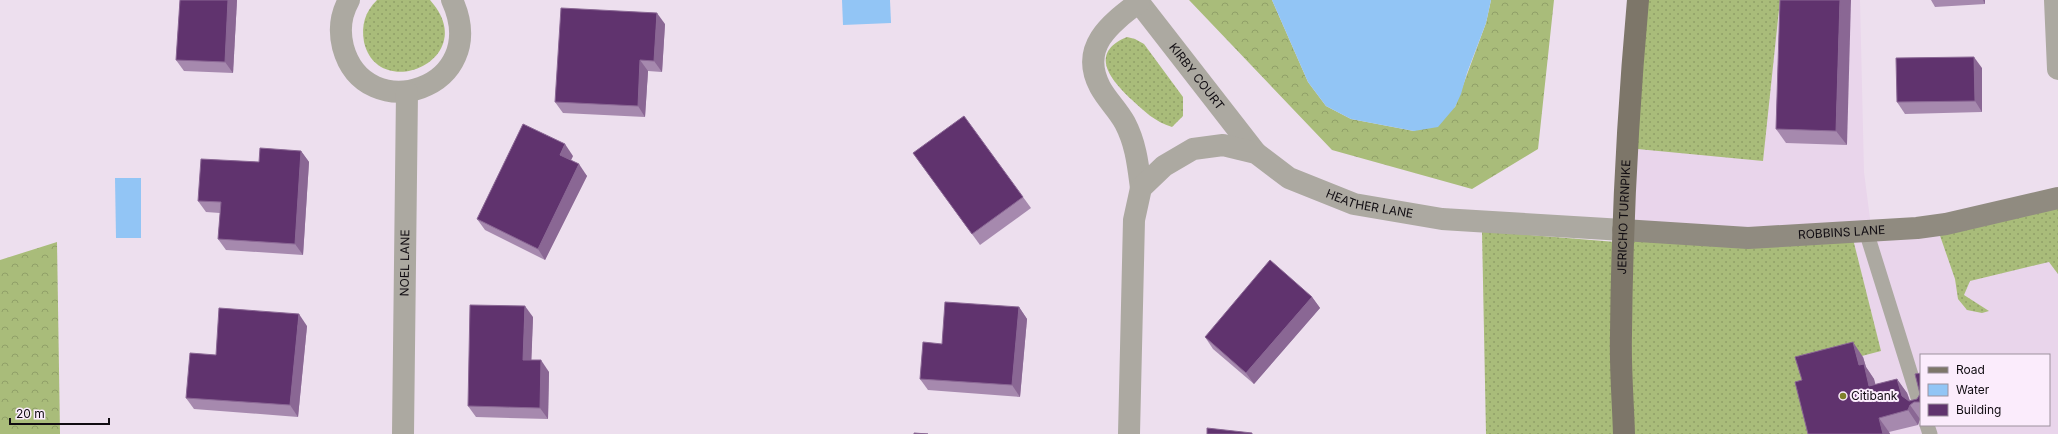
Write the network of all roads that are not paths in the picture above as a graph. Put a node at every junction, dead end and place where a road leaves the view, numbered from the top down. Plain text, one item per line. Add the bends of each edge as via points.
1 (350, 0) edge
2 (452, 0) edge
3 (1638, 0) edge
4 (2055, 0) edge
5 (1138, 1) edge
6 (2058, 68) edge
7 (407, 92) junction
8 (1256, 153) junction
9 (1141, 188) junction
10 (2058, 198) edge
11 (1623, 230) junction
12 (1866, 231) junction
13 (1920, 404) edge
14 (403, 434) edge
15 (1129, 434) edge
16 (1624, 434) edge

1 - 7 street via 342,19 341,38 345,57 356,73 370,84 388,91
2 - 7 street via 459,15 462,36 456,56 444,74 427,86
3 - 11 main road, JERICHO TURNPIKE via 1630,88
4 - 6 street
5 - 8 street, KIRBY COURT
5 - 9 street via 1103,32 1093,57 1094,72 1101,87 1124,122 1133,142
7 - 14 street, NOEL LANE
8 - 9 street, HEATHER LANE via 1223,145 1193,149 1164,166
8 - 11 street, HEATHER LANE via 1289,178 1354,204 1442,219
9 - 15 street via 1134,220
10 - 12 street, ROBBINS LANE via 1946,224
11 - 12 street, ROBBINS LANE via 1748,238
11 - 16 main road, JERICHO TURNPIKE via 1621,336
12 - 13 lane

